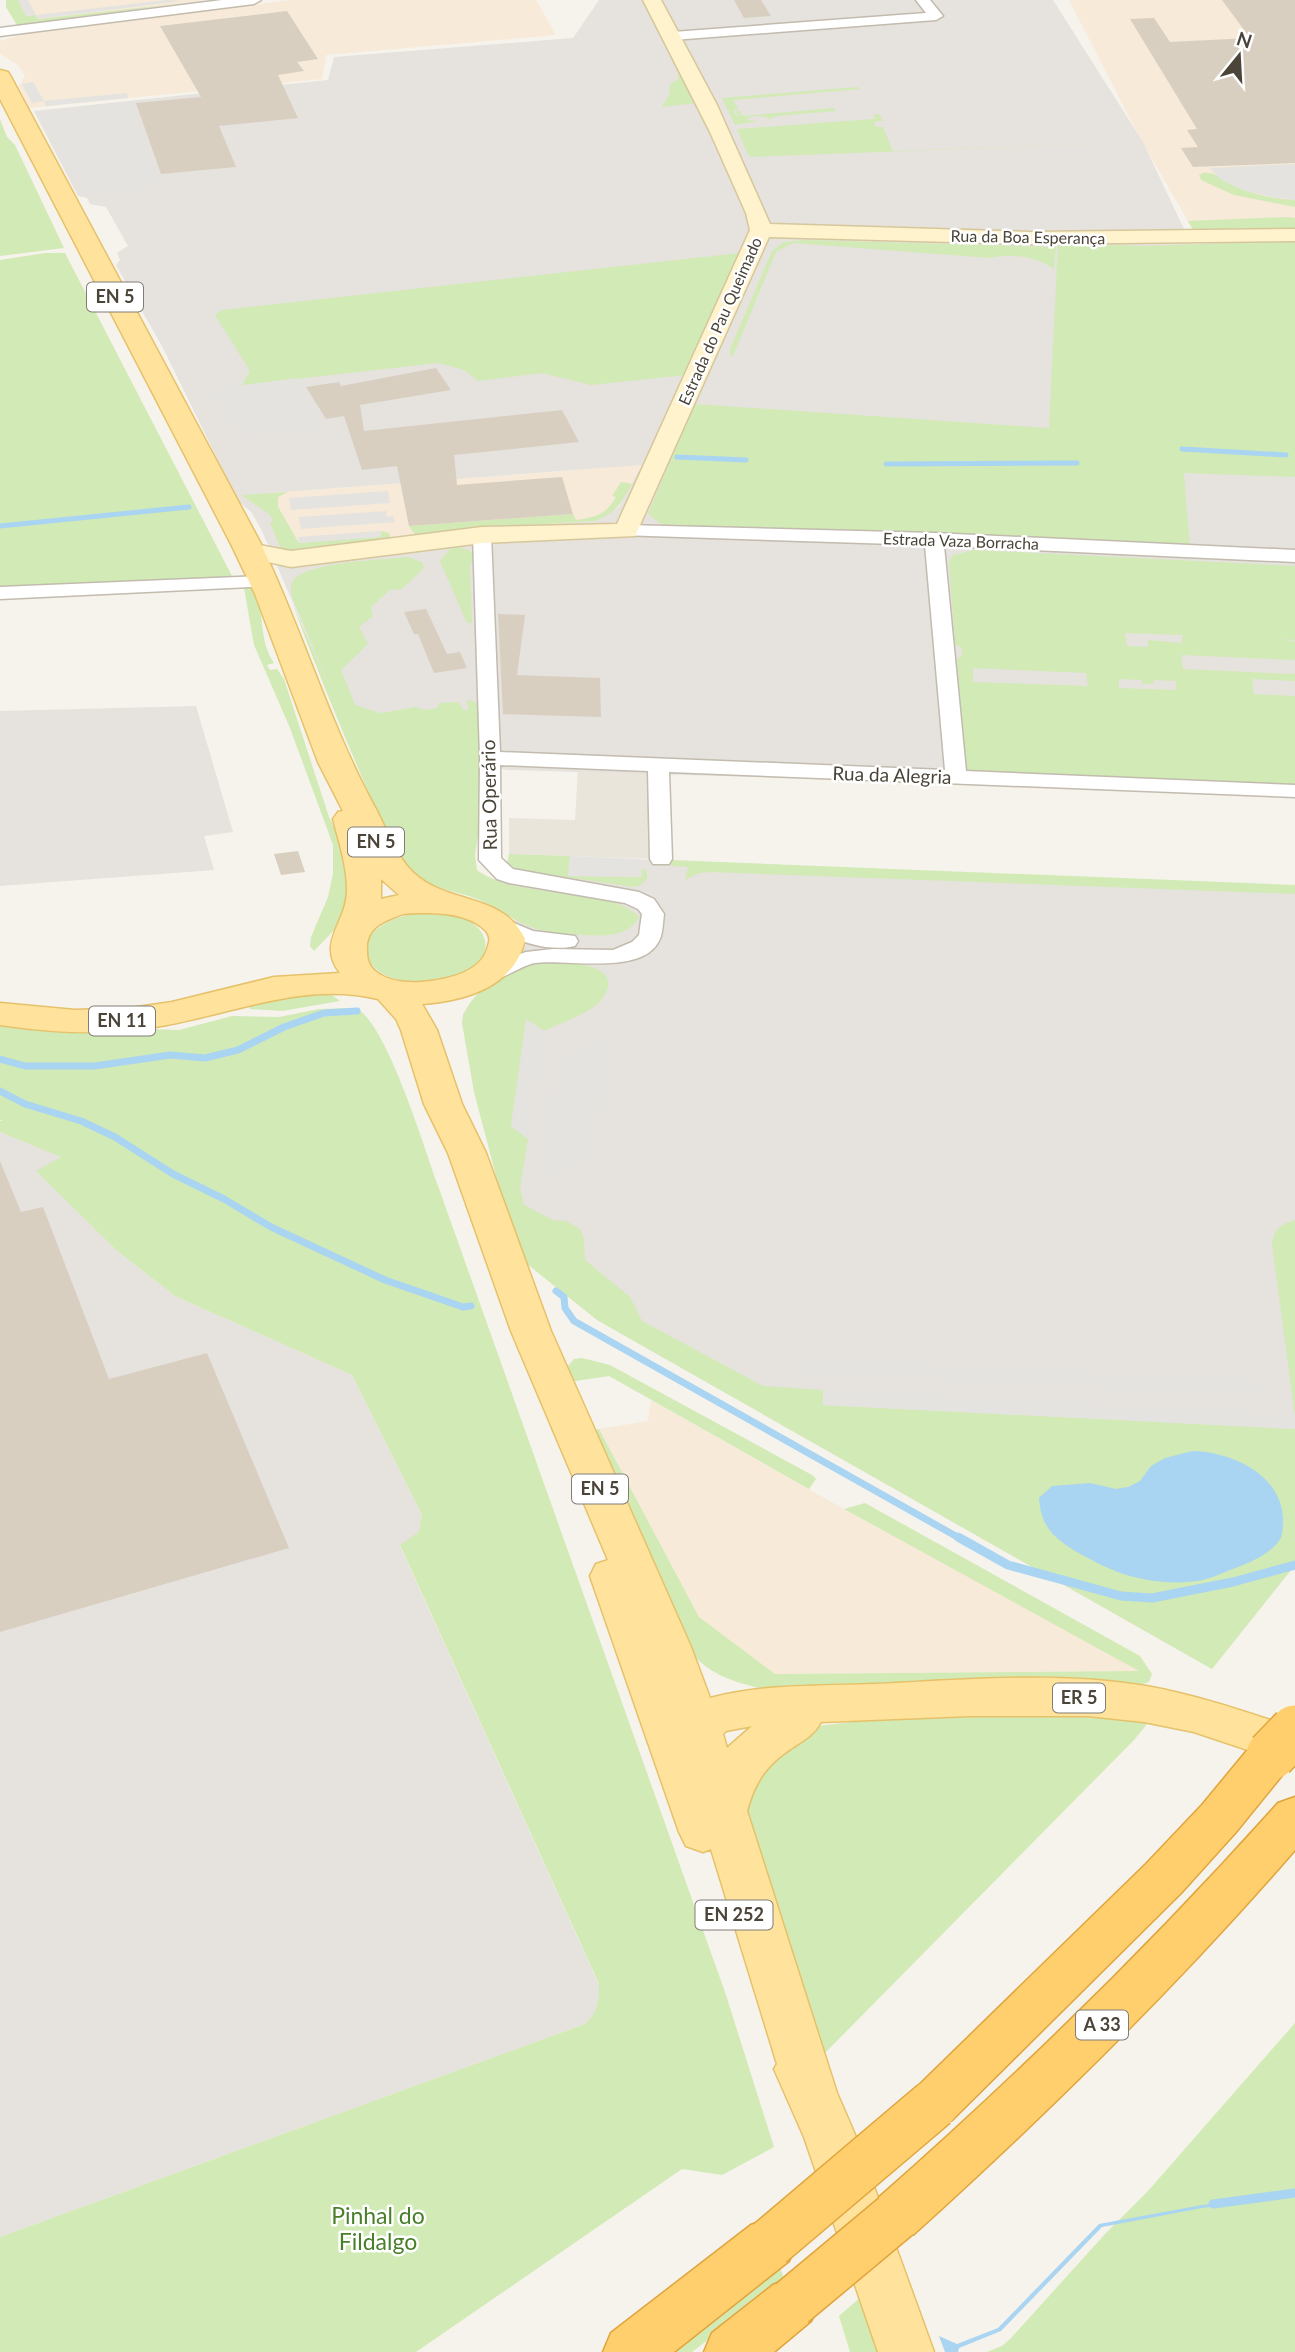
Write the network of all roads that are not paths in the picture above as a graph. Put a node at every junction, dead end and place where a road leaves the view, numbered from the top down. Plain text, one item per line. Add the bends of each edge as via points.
1 (254, 0) edge
2 (652, 0) edge
3 (923, 0) edge
4 (5, 33) edge
5 (673, 36) junction
6 (0, 77) edge
7 (761, 230) junction
8 (1295, 235) edge
9 (626, 531) junction
10 (482, 535) junction
11 (934, 539) junction
12 (249, 551) junction
13 (347, 554) junction
14 (1295, 556) edge
15 (267, 588) junction
16 (0, 593) edge
17 (490, 758) junction
18 (334, 762) junction
19 (658, 765) junction
20 (956, 777) junction
21 (1295, 791) edge
22 (662, 859) dead end
23 (439, 902) junction
24 (495, 922) junction
25 (650, 930) junction
26 (354, 931) junction
27 (476, 980) junction
28 (384, 989) junction
29 (242, 995) junction
30 (0, 1014) edge
31 (467, 1153) junction
32 (531, 1331) junction
33 (605, 1558) joint
34 (668, 1647) junction
35 (856, 1705) junction
36 (799, 1720) junction
37 (683, 1732) junction
38 (1287, 1744) edge
39 (723, 1813) junction
40 (1295, 1817) edge
41 (811, 2092) junction
42 (631, 2352) edge
43 (732, 2352) edge
44 (906, 2352) edge

1 - 4 street
2 - 5 street, Estrada do Pau Queimado
3 - 5 street via 936,16
5 - 7 street, Estrada do Pau Queimado via 713,113
6 - 12 main road, EN 5
7 - 8 street, Rua da Boa Esperança via 1031,238
7 - 9 street, Estrada do Pau Queimado
9 - 10 street
9 - 11 street, Estrada Vaza Borracha
10 - 13 street
10 - 17 street, Rua Operário
11 - 14 street, Estrada Vaza Borracha
11 - 20 street
12 - 13 street via 286,559
12 - 15 main road, EN 5
13 - 15 street via 294,567
15 - 16 street
15 - 18 main road, EN 5
17 - 19 street, Rua da Alegria
17 - 25 street, Rua Operário via 493,865 525,880 639,900 653,914
18 - 23 main road, EN 5 via 393,872
18 - 26 main road, EN 5 via 366,887 365,906
19 - 20 street, Rua da Alegria
19 - 22 street
20 - 21 street, Rua da Alegria
23 - 24 main road, EN 5 via 473,910
23 - 26 main road, EN 5 via 403,904 371,915
24 - 25 street via 528,937 558,941 622,940
24 - 27 main road, EN 5 via 508,948 501,962
25 - 27 street via 648,940 629,952 598,957 538,956
26 - 28 main road, EN 5 via 345,952 350,966 361,978
26 - 29 main road, EN 11 via 302,969
27 - 28 main road via 430,993
27 - 31 main road, EN 5 via 452,1005 446,1019 446,1044 460,1096
28 - 29 main road, EN 11 via 342,982
28 - 31 main road, EN 5 via 412,1015 443,1104
29 - 30 main road, EN 11 via 121,1021 58,1022
31 - 32 main road, EN 5
32 - 33 main road, EN 5
32 - 34 main road, EN 5
33 - 37 main road, EN 252
34 - 35 main road, EN 5 via 696,1677 721,1691 752,1699
34 - 37 main road, EN 252
35 - 36 main road, ER 5
35 - 37 main road via 754,1707 712,1716
35 - 38 main road, ER 5 via 1017,1697 1116,1700 1195,1714
36 - 37 main road via 746,1733
36 - 39 main road via 769,1738 739,1766
37 - 39 main road, EN 252
37 - 41 main road, EN 252 via 724,1889 775,2018
38 - 42 highway, bridge via 1078,1967 934,2104 770,2243
39 - 41 main road, EN 252
40 - 43 highway, A 33, bridge via 1206,1918 1018,2106 895,2217
41 - 44 main road, EN 252

